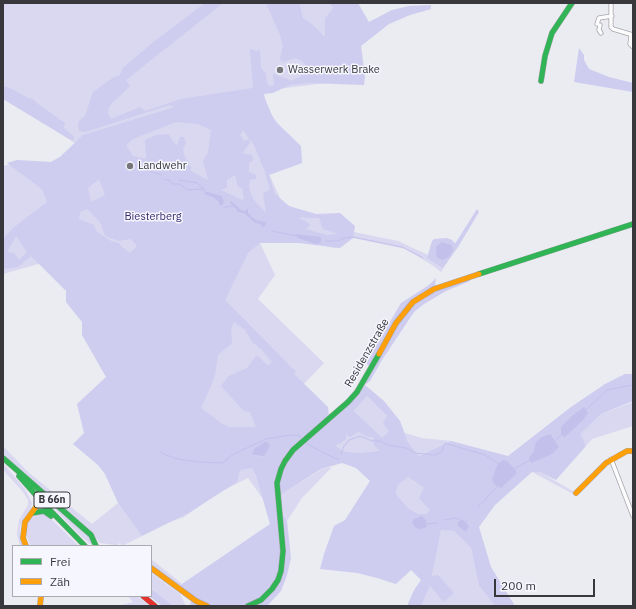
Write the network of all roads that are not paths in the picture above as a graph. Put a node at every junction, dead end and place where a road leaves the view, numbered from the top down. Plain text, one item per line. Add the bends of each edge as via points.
1 (572, 3) edge
2 (611, 3) edge
3 (612, 16) junction
4 (601, 33) dead end
5 (632, 35) edge
6 (633, 47) edge
7 (541, 81) dead end
8 (633, 224) edge
9 (633, 451) edge
10 (3, 458) edge
11 (611, 459) junction
12 (29, 487) junction
13 (576, 493) dead end
14 (43, 503) junction
15 (33, 512) junction
16 (633, 516) edge
17 (65, 526) junction
18 (26, 545) edge
19 (84, 545) edge
20 (96, 545) edge
21 (152, 569) edge
22 (144, 597) edge
23 (155, 606) edge
24 (207, 606) edge
25 (248, 606) edge

1 - 7 main road via 552,33
2 - 3 street
3 - 4 street via 599,18
3 - 5 street via 613,29
5 - 6 street via 630,44
8 - 25 main road, Residenzstraße via 434,289 410,305 396,323 356,392 294,450 283,465 277,483 283,551 281,571 272,589 261,600
9 - 11 main road via 626,451
10 - 12 main road, B 66n
10 - 20 main road, B 66n via 91,535
11 - 13 main road
11 - 16 street
12 - 14 main road, B 66n
12 - 15 main road, B 66n via 35,500
14 - 15 main road, B 66n
14 - 17 main road, B 66n
15 - 17 main road, B 66n via 44,511
15 - 18 main road, B 66n via 25,522 22,532
17 - 19 main road, B 66n
21 - 24 main road via 196,601
22 - 23 main road

